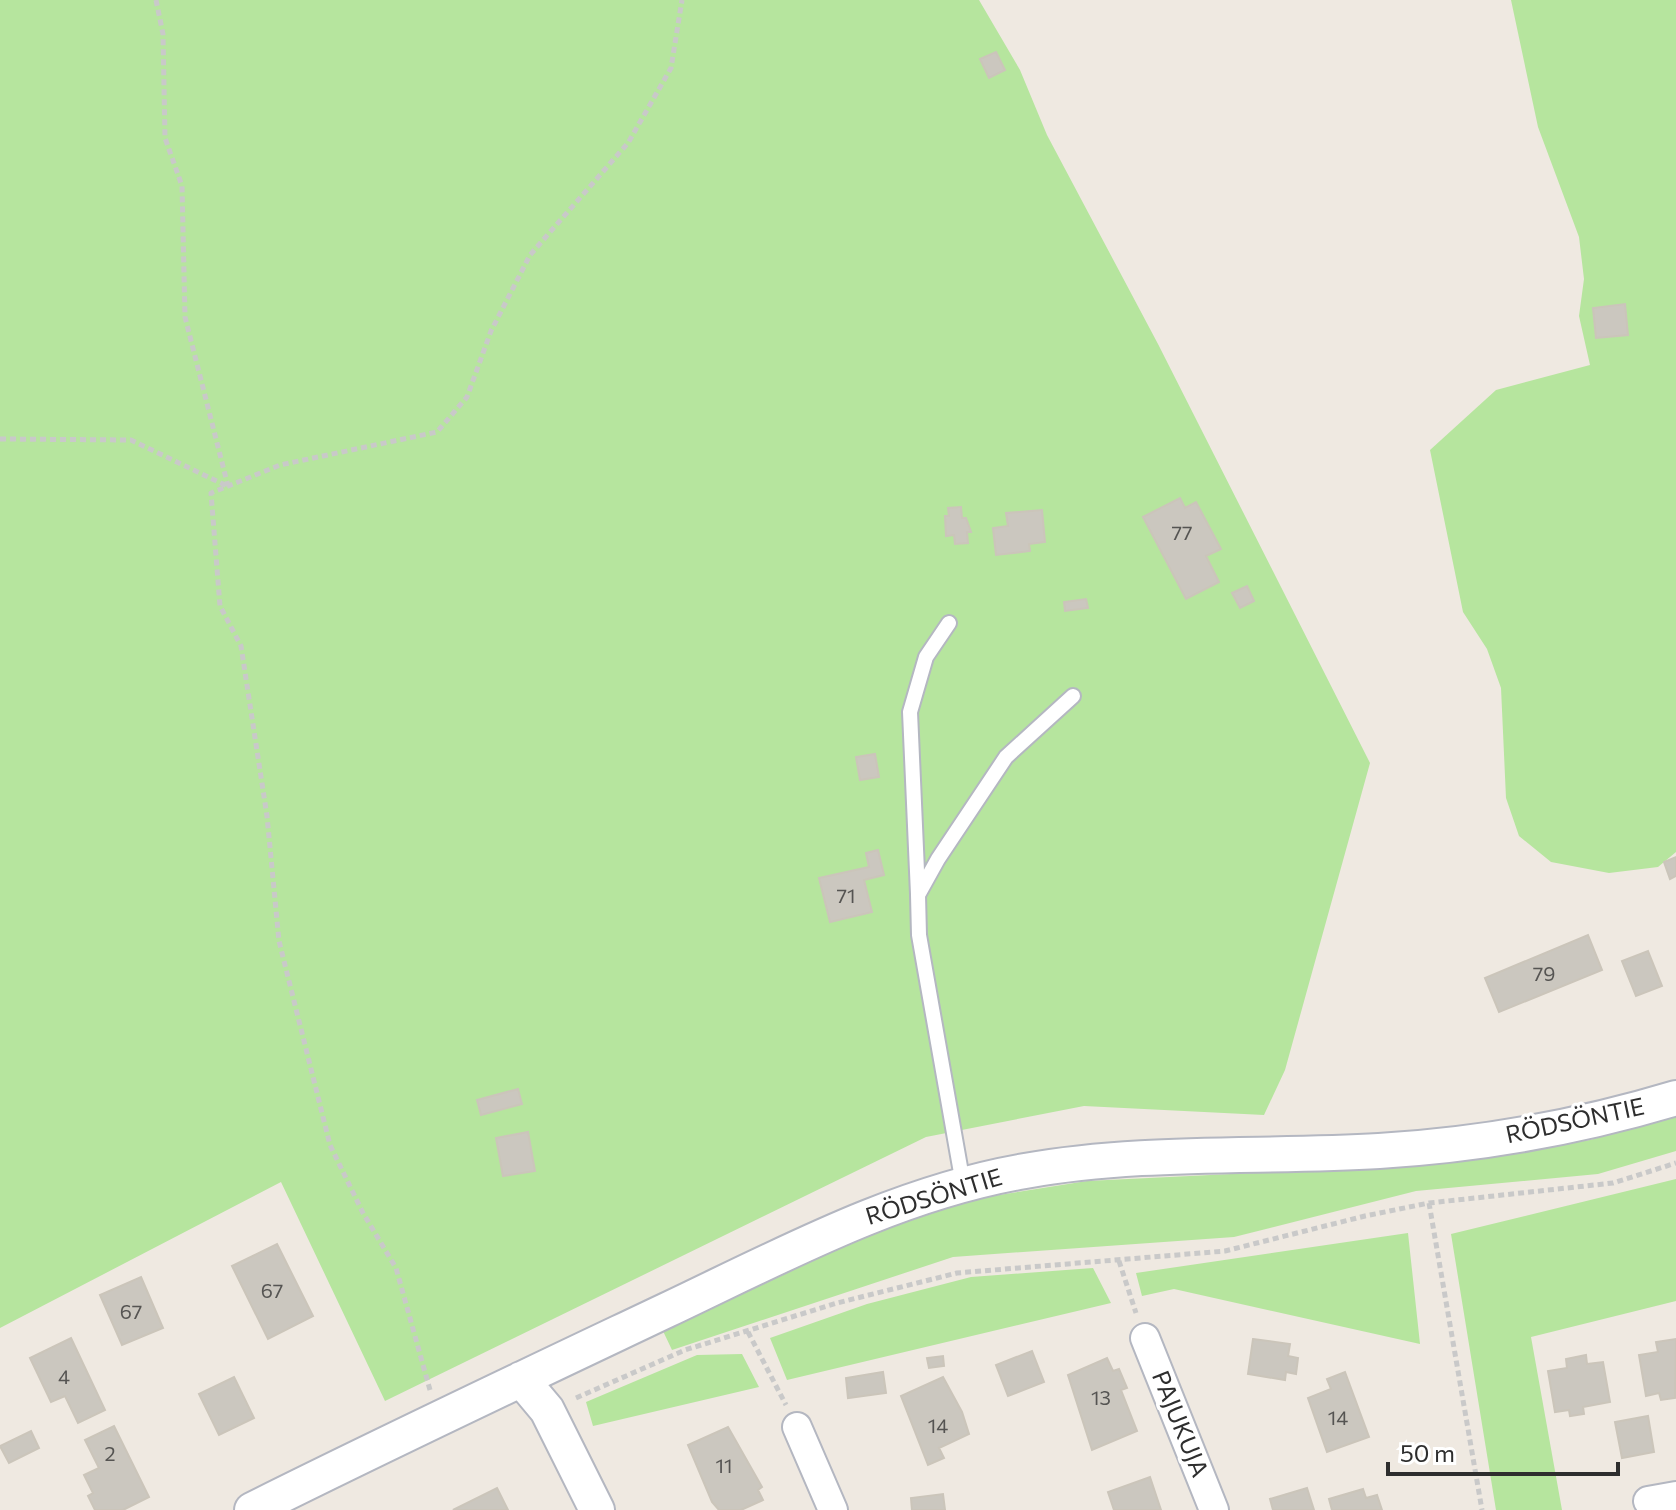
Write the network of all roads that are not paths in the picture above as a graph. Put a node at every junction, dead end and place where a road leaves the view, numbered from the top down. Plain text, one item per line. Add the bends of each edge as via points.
1 (949, 623) dead end
2 (1073, 696) dead end
3 (918, 895) junction
4 (1676, 1098) edge
5 (963, 1185) junction
6 (1145, 1338) road end
7 (521, 1379) junction
8 (797, 1427) road end
9 (1676, 1496) edge
10 (1648, 1501) dead end
11 (252, 1510) edge
12 (597, 1510) edge
13 (833, 1510) edge
14 (1214, 1510) edge

1 - 3 lane via 926,657 910,712
2 - 3 lane via 1006,757
3 - 5 lane via 919,935
4 - 5 street, RÖDSÖNTIE via 1620,1115 1501,1138 1381,1151 1081,1164
5 - 7 street, RÖDSÖNTIE via 858,1219
6 - 14 street, PAJUKUJA
7 - 11 street, RÖDSÖNTIE
7 - 12 street via 547,1410
8 - 13 street
9 - 10 street

